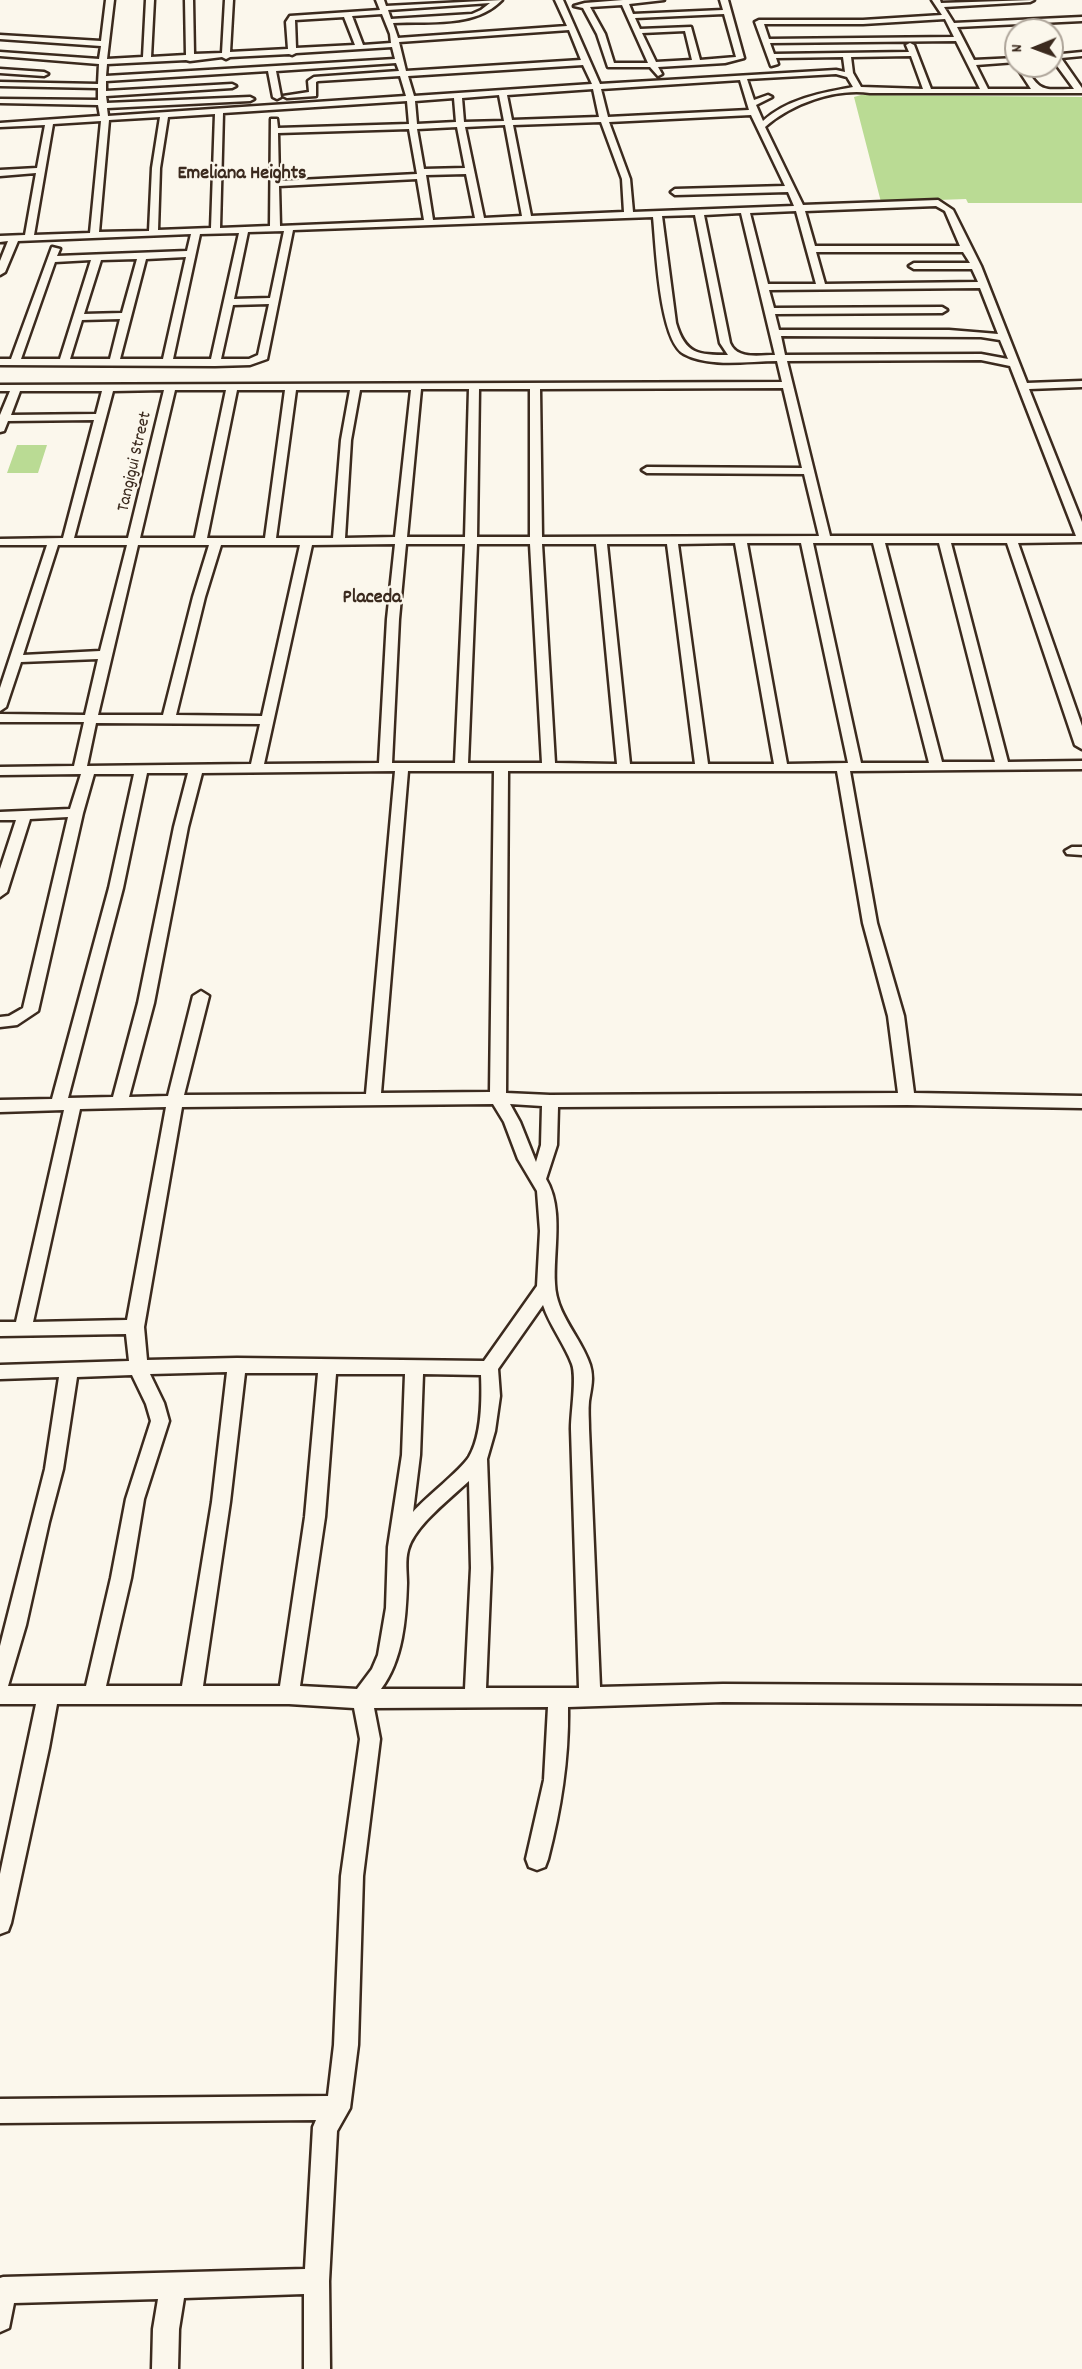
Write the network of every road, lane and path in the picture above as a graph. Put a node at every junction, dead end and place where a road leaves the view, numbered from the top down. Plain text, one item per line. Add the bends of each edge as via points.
1 (110, 0) edge
2 (150, 0) edge
3 (189, 0) edge
4 (228, 0) edge
5 (498, 0) edge
6 (660, 0) edge
7 (724, 0) edge
8 (1030, 0) edge
9 (624, 2) junction
10 (937, 2) edge
11 (488, 3) edge
12 (560, 3) edge
13 (585, 5) junction
14 (385, 10) edge
15 (725, 12) junction
16 (347, 14) junction
17 (630, 16) junction
18 (1082, 19) edge
19 (949, 21) junction
20 (571, 28) junction
21 (636, 31) junction
22 (0, 38) edge
23 (908, 39) junction
24 (959, 39) junction
25 (765, 41) junction
26 (395, 43) junction
27 (106, 44) junction
28 (360, 48) junction
29 (292, 53) junction
30 (0, 54) edge
31 (914, 54) junction
32 (1082, 54) edge
33 (847, 55) junction
34 (1064, 56) edge
35 (226, 57) junction
36 (190, 59) junction
37 (147, 61) junction
38 (399, 61) junction
39 (1004, 61) edge
40 (104, 62) junction
41 (586, 62) junction
42 (697, 63) junction
43 (971, 63) junction
44 (653, 65) junction
45 (272, 69) junction
46 (1064, 70) edge
47 (0, 71) edge
48 (229, 72) junction
49 (405, 73) junction
50 (56, 74) dead end
51 (66, 75) dead end
52 (848, 75) junction
53 (743, 78) junction
54 (1028, 78) edge
55 (663, 83) junction
56 (0, 84) edge
57 (63, 85) junction
58 (232, 86) junction
59 (597, 87) junction
60 (858, 89) junction
61 (928, 91) junction
62 (1040, 91) junction
63 (1081, 91) edge
64 (985, 92) junction
65 (503, 94) junction
66 (102, 96) junction
67 (458, 96) junction
68 (277, 97) junction
69 (768, 97) dead end
70 (257, 98) dead end
71 (267, 98) dead end
72 (237, 100) junction
73 (411, 100) junction
74 (0, 101) edge
75 (753, 108) junction
76 (273, 109) junction
77 (45, 111) dead end
78 (219, 112) junction
79 (164, 116) junction
80 (105, 119) junction
81 (604, 119) junction
82 (49, 123) junction
83 (508, 123) junction
84 (460, 124) junction
85 (0, 125) edge
86 (762, 126) junction
87 (413, 127) junction
88 (275, 131) junction
89 (40, 170) junction
90 (469, 171) junction
91 (0, 173) edge
92 (422, 174) junction
93 (276, 184) junction
94 (790, 189) junction
95 (675, 192) dead end
96 (800, 207) junction
97 (745, 210) junction
98 (699, 212) junction
99 (657, 213) junction
100 (629, 214) junction
101 (527, 218) junction
102 (480, 220) junction
103 (429, 222) junction
104 (275, 228) junction
105 (289, 228) junction
106 (244, 230) junction
107 (196, 231) junction
108 (215, 231) junction
109 (153, 233) junction
110 (94, 236) junction
111 (59, 237) junction
112 (29, 238) junction
113 (14, 239) junction
114 (0, 240) edge
115 (811, 249) junction
116 (966, 249) junction
117 (190, 254) junction
118 (142, 256) junction
119 (97, 257) junction
120 (52, 260) junction
121 (914, 266) dead end
122 (976, 266) junction
123 (0, 272) edge
124 (984, 285) junction
125 (821, 286) junction
126 (764, 287) junction
127 (275, 301) junction
128 (230, 302) junction
129 (942, 310) dead end
130 (770, 311) junction
131 (126, 316) junction
132 (79, 317) junction
133 (775, 333) junction
134 (1005, 338) junction
135 (739, 358) junction
136 (781, 358) junction
137 (0, 362) edge
138 (15, 362) junction
139 (64, 362) junction
140 (114, 362) junction
141 (167, 362) junction
142 (215, 363) junction
143 (1014, 364) junction
144 (1082, 384) edge
145 (787, 385) junction
146 (535, 386) junction
147 (1023, 386) junction
148 (291, 387) junction
149 (474, 387) junction
150 (0, 388) edge
151 (16, 388) junction
152 (108, 388) junction
153 (232, 388) junction
154 (355, 388) junction
155 (416, 388) junction
156 (170, 389) junction
157 (100, 417) junction
158 (2, 424) edge
159 (647, 470) dead end
160 (808, 471) junction
161 (1082, 537) edge
162 (1011, 538) junction
163 (601, 539) junction
164 (672, 539) junction
165 (740, 539) junction
166 (806, 539) junction
167 (825, 539) junction
168 (878, 539) junction
169 (944, 539) junction
170 (307, 540) junction
171 (339, 540) junction
172 (400, 540) junction
173 (54, 541) junction
174 (68, 541) junction
175 (270, 541) junction
176 (471, 541) junction
177 (536, 541) junction
178 (0, 542) edge
179 (135, 542) junction
180 (200, 542) junction
181 (216, 542) junction
182 (104, 655) junction
183 (15, 659) junction
184 (0, 707) edge
185 (0, 718) edge
186 (90, 720) junction
187 (168, 720) junction
188 (269, 720) junction
189 (1082, 745) edge
190 (936, 765) junction
191 (1002, 765) junction
192 (1082, 765) edge
193 (385, 767) junction
194 (402, 767) junction
195 (549, 767) junction
196 (849, 767) junction
197 (257, 768) junction
198 (461, 768) junction
199 (501, 768) junction
200 (624, 768) junction
201 (702, 768) junction
202 (780, 768) junction
203 (196, 769) junction
204 (84, 770) junction
205 (141, 770) junction
206 (0, 771) edge
207 (76, 813) junction
208 (24, 815) junction
209 (0, 816) edge
210 (0, 892) edge
211 (201, 996) dead end
212 (0, 1022) edge
213 (498, 1098) junction
214 (373, 1099) junction
215 (907, 1099) junction
216 (176, 1101) junction
217 (550, 1101) junction
218 (1082, 1102) edge
219 (119, 1104) junction
220 (65, 1105) junction
221 (0, 1106) edge
222 (540, 1178) junction
223 (546, 1287) junction
224 (135, 1327) junction
225 (0, 1329) edge
226 (23, 1329) junction
227 (237, 1365) junction
228 (139, 1366) junction
229 (328, 1366) junction
230 (414, 1366) junction
231 (489, 1368) junction
232 (69, 1370) junction
233 (0, 1372) edge
234 (478, 1459) junction
235 (398, 1547) junction
236 (0, 1680) edge
237 (48, 1694) junction
238 (0, 1695) edge
239 (93, 1695) junction
240 (191, 1695) junction
241 (289, 1695) junction
242 (1082, 1695) edge
243 (475, 1697) junction
244 (590, 1697) junction
245 (558, 1698) junction
246 (362, 1699) junction
247 (537, 1859) dead end
248 (0, 1923) edge
249 (338, 2108) junction
250 (0, 2111) edge
251 (317, 2282) junction
252 (172, 2286) junction
253 (2, 2290) edge
254 (0, 2319) edge
255 (165, 2369) edge
256 (317, 2369) edge

1 - 27 street
2 - 37 street
3 - 36 street
4 - 35 street
5 - 11 street
6 - 9 street
7 - 15 street
8 - 10 street
9 - 13 street
9 - 17 street
10 - 19 street
11 - 14 street
11 - 14 street via 484,12 473,16
12 - 13 street
12 - 20 street
13 - 44 street via 601,34 611,66
14 - 16 street
14 - 26 street
15 - 17 street
15 - 42 street via 740,58
16 - 28 street
16 - 29 street via 291,20
17 - 21 street
18 - 19 street
19 - 24 street
19 - 25 street via 759,22
20 - 26 street
20 - 41 street
21 - 42 street via 688,29
21 - 44 street
22 - 27 street
23 - 24 street
23 - 25 street
23 - 31 street
24 - 43 street
25 - 33 street via 772,60
26 - 28 street
26 - 38 street
27 - 40 street
28 - 29 street
29 - 35 street
30 - 40 street
31 - 33 street
31 - 61 street
32 - 34 street
33 - 52 street
35 - 36 street
36 - 37 street
37 - 40 street
38 - 45 street
38 - 49 street
39 - 43 street
40 - 66 street
41 - 49 street
41 - 59 street
42 - 44 street
43 - 64 street
44 - 55 street
45 - 48 street
45 - 68 street
46 - 63 street
47 - 50 street
48 - 58 street
48 - 66 street
49 - 68 street via 317,79 312,81 314,92 310,95
49 - 73 street
51 - 57 street
52 - 53 street via 836,72
52 - 60 street
53 - 55 street
53 - 75 street
54 - 62 street
55 - 59 street
56 - 57 street
57 - 66 street
58 - 66 street
58 - 72 street
59 - 65 street
59 - 81 street
60 - 61 street
60 - 86 street via 831,93 786,109 772,115
61 - 64 street
62 - 63 street
62 - 64 street
65 - 67 street
65 - 83 street
66 - 72 street
66 - 74 street
66 - 77 street
66 - 80 street
67 - 73 street
67 - 84 street
68 - 71 street
69 - 75 street
70 - 72 street
73 - 76 street
73 - 87 street
75 - 81 street
75 - 86 street
76 - 78 street
76 - 88 street
78 - 79 street
78 - 108 street
79 - 80 street
79 - 109 street via 156,168
80 - 82 street
80 - 110 street
81 - 83 street
81 - 100 street via 626,179
82 - 85 street
82 - 89 street
83 - 84 street
83 - 101 street
84 - 87 street
84 - 90 street
86 - 94 street
87 - 88 street
87 - 92 street
88 - 93 street
89 - 91 street
89 - 112 street
90 - 92 street
90 - 102 street
92 - 93 street
92 - 103 street
93 - 104 street
94 - 95 street
94 - 96 street
96 - 97 street
96 - 115 street
96 - 116 street via 938,203 949,210
97 - 98 street
97 - 126 street
98 - 99 street
98 - 135 street via 725,343
99 - 100 street
99 - 135 street via 666,295 679,345 698,356
100 - 101 street
101 - 102 street
102 - 103 street
103 - 105 street
104 - 105 street
104 - 106 street
105 - 127 street
106 - 108 street
106 - 128 street
107 - 108 street
107 - 109 street
107 - 117 street
109 - 110 street
110 - 111 street
111 - 112 street
111 - 120 street
112 - 113 street
113 - 114 street
113 - 123 street
115 - 116 street
115 - 125 street
116 - 122 street
117 - 118 street
117 - 141 street
118 - 119 street
118 - 131 street
119 - 120 street
119 - 132 street
120 - 138 street
121 - 122 street
122 - 124 street
124 - 125 street
124 - 134 street
125 - 126 street
126 - 130 street
127 - 128 street
127 - 142 street via 263,357 250,362
128 - 142 street
129 - 130 street
130 - 133 street
131 - 132 street
131 - 140 street
132 - 139 street
133 - 134 street via 960,333
133 - 136 street
134 - 143 street
135 - 136 street
136 - 143 street via 981,357
136 - 145 street
137 - 138 street
138 - 139 street
139 - 140 street
140 - 141 street
141 - 142 street
143 - 147 street
144 - 147 street
145 - 146 street
145 - 160 street
146 - 149 street
146 - 177 street
147 - 161 street
148 - 153 street
148 - 154 street
148 - 175 street
149 - 155 street
149 - 176 street
150 - 151 street
151 - 152 street
151 - 158 street
152 - 156 street
152 - 157 street
153 - 156 street
153 - 180 street
154 - 155 street
154 - 171 street via 346,440
155 - 172 street
156 - 179 street, Tangigui Street
157 - 158 street
157 - 174 street
159 - 160 street
160 - 167 street
161 - 162 street
162 - 169 street
162 - 189 street
163 - 164 street
163 - 177 street
163 - 200 street
164 - 165 street
164 - 201 street
165 - 166 street
165 - 202 street
166 - 167 street
166 - 196 street
167 - 168 street
168 - 169 street
168 - 190 street
169 - 191 street
170 - 171 street
170 - 175 street
170 - 188 street
171 - 172 street
172 - 176 street
172 - 193 street
173 - 174 street
173 - 178 street
173 - 183 street
174 - 179 street
175 - 181 street
176 - 177 street
176 - 198 street
177 - 195 street
179 - 180 street
179 - 182 street, Tangigui Street
180 - 181 street
181 - 187 street
182 - 183 street
182 - 186 street, Tangigui Street
183 - 184 street
185 - 186 street
186 - 187 street
186 - 204 street, Tangigui Street
187 - 188 street
188 - 197 street
190 - 191 street
190 - 196 street
191 - 192 street
193 - 194 street
193 - 197 street
194 - 198 street
194 - 214 street
195 - 199 street
195 - 200 street
196 - 202 street
196 - 215 street via 870,923 896,1016
197 - 203 street
198 - 199 street
199 - 213 street
200 - 201 street
201 - 202 street
203 - 205 street
203 - 219 street via 146,1003
204 - 205 street
204 - 206 street
204 - 207 street, Tangigui Street
205 - 220 street
207 - 208 street
207 - 212 street, Tangigui Street via 30,1011 12,1021
208 - 209 street
208 - 210 street
211 - 216 street
213 - 214 street
213 - 217 street
213 - 222 street via 526,1159
214 - 216 street
215 - 217 street
215 - 218 street
216 - 219 street
216 - 224 street
217 - 222 street via 549,1145
219 - 220 street
220 - 221 street
220 - 226 street
222 - 223 street via 547,1209
223 - 231 street
223 - 244 street via 558,1323 581,1364 584,1381 579,1429
224 - 226 street
224 - 228 street
225 - 226 street
227 - 228 street
227 - 229 street
227 - 240 street via 221,1502
228 - 232 street
228 - 239 street via 160,1421 135,1498
229 - 230 street
229 - 241 street via 315,1517
230 - 231 street
230 - 235 street via 411,1455
231 - 234 street via 491,1396
232 - 233 street
232 - 236 street via 54,1469
234 - 235 street via 413,1524
234 - 243 street via 482,1568
235 - 246 street via 396,1608 388,1655 380,1675
237 - 238 street
237 - 239 street
237 - 248 street
239 - 240 street
240 - 241 street
241 - 246 street
242 - 244 street via 723,1693
243 - 245 street
243 - 246 street
244 - 245 street
245 - 247 street via 555,1790
246 - 249 street via 370,1739 352,1876 346,2045
249 - 250 street
249 - 251 street via 325,2127
251 - 252 street
251 - 256 street
252 - 253 street
252 - 255 street
253 - 254 street

